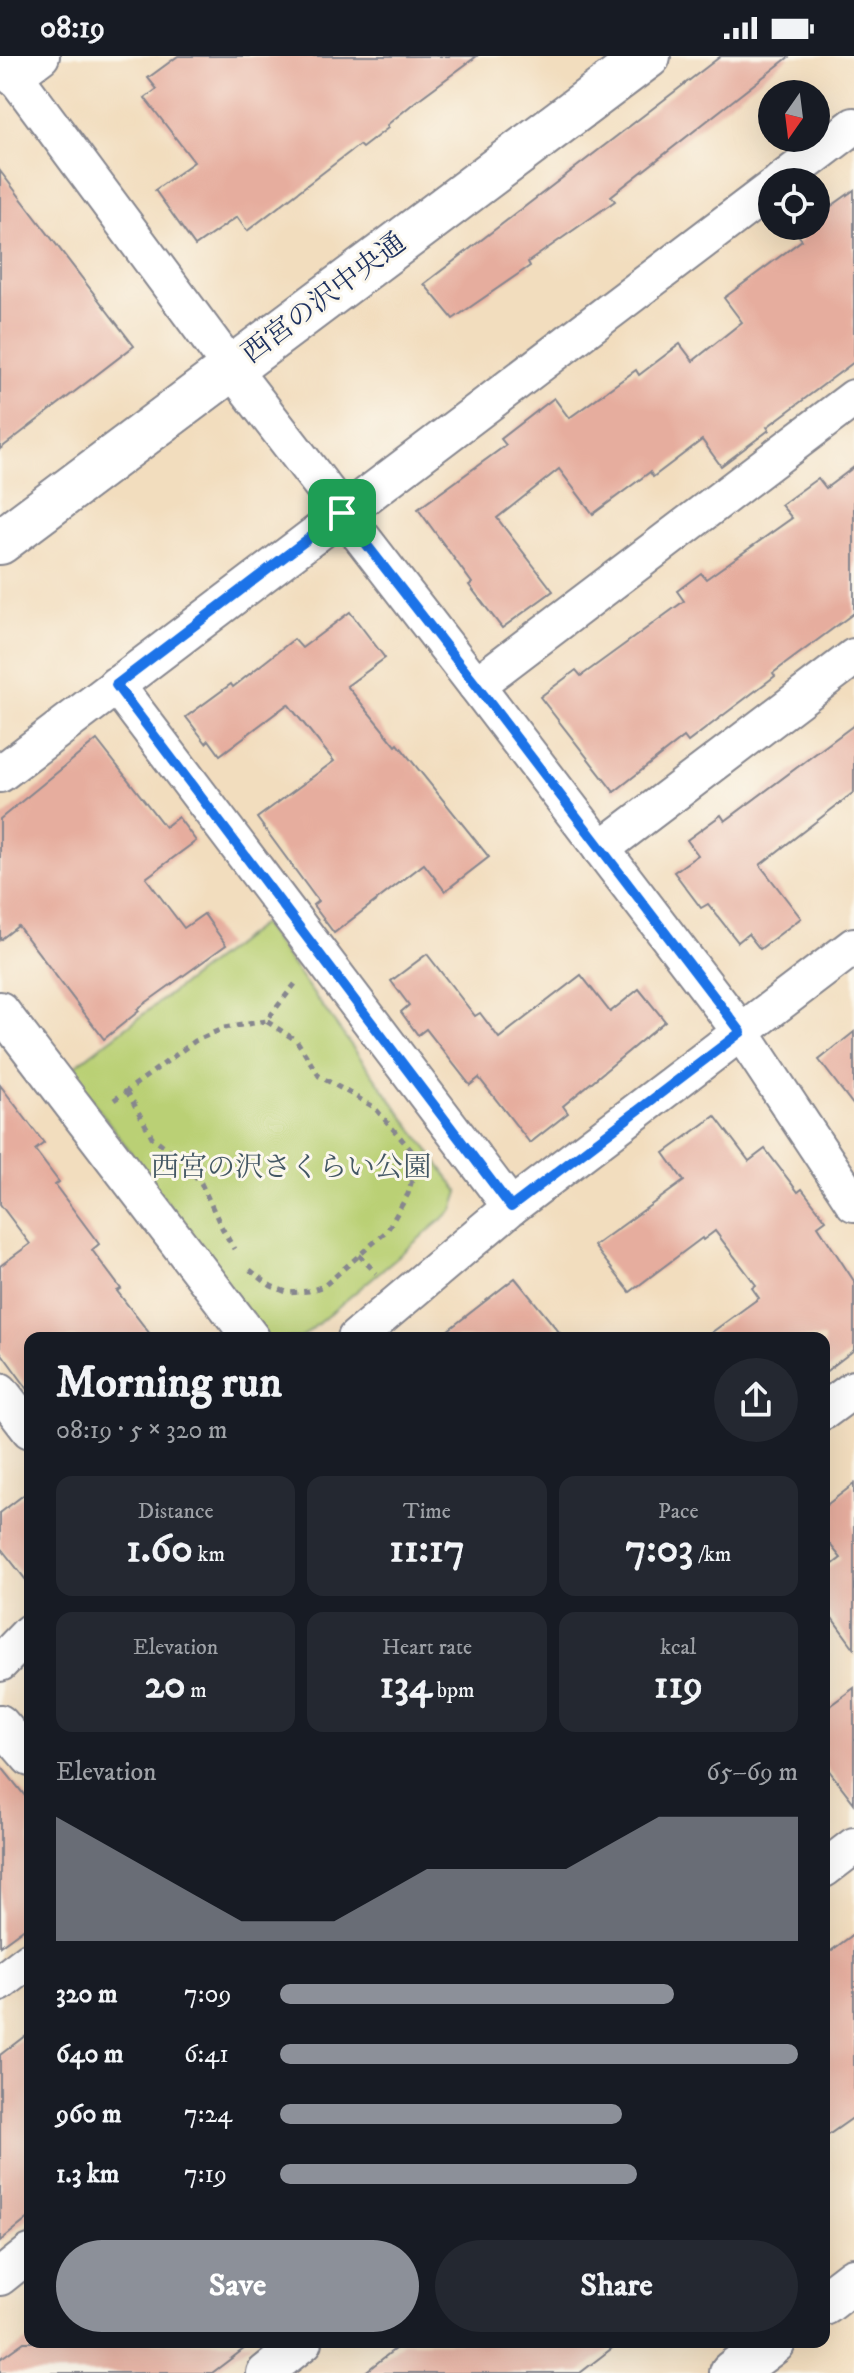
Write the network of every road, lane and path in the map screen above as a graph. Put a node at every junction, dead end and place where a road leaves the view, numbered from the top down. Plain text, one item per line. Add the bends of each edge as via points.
1 (648, 56) edge
2 (18, 63) edge
3 (854, 126) edge
4 (798, 168) edge
5 (758, 199) edge
6 (231, 368) junction
7 (854, 398) edge
8 (342, 513) junction
9 (0, 542) edge
10 (854, 657) edge
11 (116, 685) junction
12 (476, 685) junction
13 (0, 774) edge
14 (601, 849) junction
15 (854, 946) edge
16 (301, 977) dead end
17 (0, 1010) edge
18 (266, 1021) junction
19 (741, 1032) junction
20 (127, 1091) junction
21 (109, 1104) dead end
22 (854, 1203) edge
23 (511, 1207) junction
24 (359, 1255) junction
25 (239, 1257) dead end
26 (246, 1265) dead end
27 (380, 1277) dead end
28 (246, 1332) edge
29 (363, 1332) edge
30 (854, 1389) edge
31 (0, 1391) edge
32 (830, 1407) edge
33 (24, 1422) edge
34 (24, 1638) edge
35 (0, 1663) edge
36 (0, 1723) edge
37 (24, 1751) edge
38 (854, 1846) edge
39 (830, 1864) edge
40 (24, 1965) edge
41 (0, 1983) edge
42 (24, 2258) edge
43 (0, 2277) edge
44 (854, 2280) edge
45 (830, 2298) edge
46 (296, 2348) edge
47 (265, 2373) edge

1 - 6 street, 西宮の沢中央通
2 - 6 street
3 - 4 street
5 - 8 street
6 - 8 street
6 - 9 street, 西宮の沢中央通
7 - 12 street
8 - 11 street
8 - 12 street
10 - 14 street
11 - 13 street
11 - 23 street
12 - 14 street
14 - 19 street
15 - 19 street
16 - 18 path
17 - 28 street
18 - 20 path via 224,1028 195,1041
18 - 24 path via 297,1041 319,1076 374,1107 411,1150 415,1169 408,1194 387,1231
19 - 22 street
19 - 23 street
20 - 21 path
20 - 25 path via 152,1137 201,1183
23 - 29 street
24 - 26 path via 324,1286 289,1293
24 - 27 path
30 - 32 street
31 - 33 street
34 - 35 street
36 - 37 street
38 - 39 street
40 - 41 street
42 - 43 street
44 - 45 street
46 - 47 street

